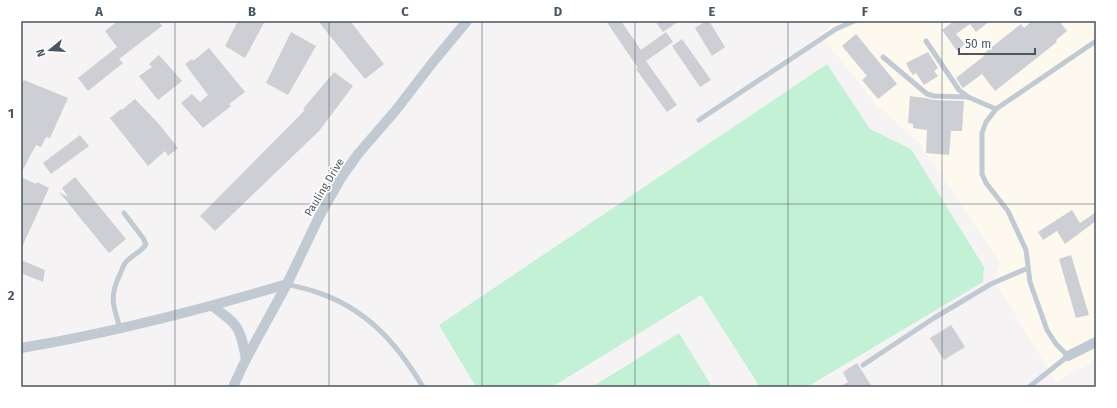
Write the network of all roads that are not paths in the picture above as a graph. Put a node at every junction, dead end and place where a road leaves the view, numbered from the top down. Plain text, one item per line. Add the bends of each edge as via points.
1 (467, 21) edge
2 (854, 21) edge
3 (926, 41) dead end
4 (1096, 41) edge
5 (883, 57) dead end
6 (968, 97) junction
7 (996, 109) junction
8 (699, 120) dead end
9 (124, 213) dead end
10 (1028, 268) junction
11 (287, 284) junction
12 (212, 306) junction
13 (120, 328) junction
14 (1096, 342) edge
15 (21, 348) edge
16 (1068, 356) junction
17 (246, 359) junction
18 (864, 365) dead end
19 (233, 387) edge
20 (423, 387) edge
21 (1029, 387) edge

1 - 11 street, Pauling Drive via 341,178
2 - 8 lane via 836,29
3 - 6 lane via 959,90
4 - 7 lane
5 - 6 lane via 927,94
6 - 7 lane
7 - 10 lane via 986,122 982,133 982,174 1008,211 1026,250
9 - 13 lane via 146,244 126,262 114,286 113,304
10 - 16 lane via 1046,330
10 - 18 lane via 991,284
11 - 12 street
11 - 17 street, Pauling Drive
11 - 20 lane via 313,291 338,302 377,327 409,362
12 - 13 street
12 - 17 street via 238,328
13 - 15 street
14 - 16 street
16 - 21 lane
17 - 19 street, Pauling Drive

